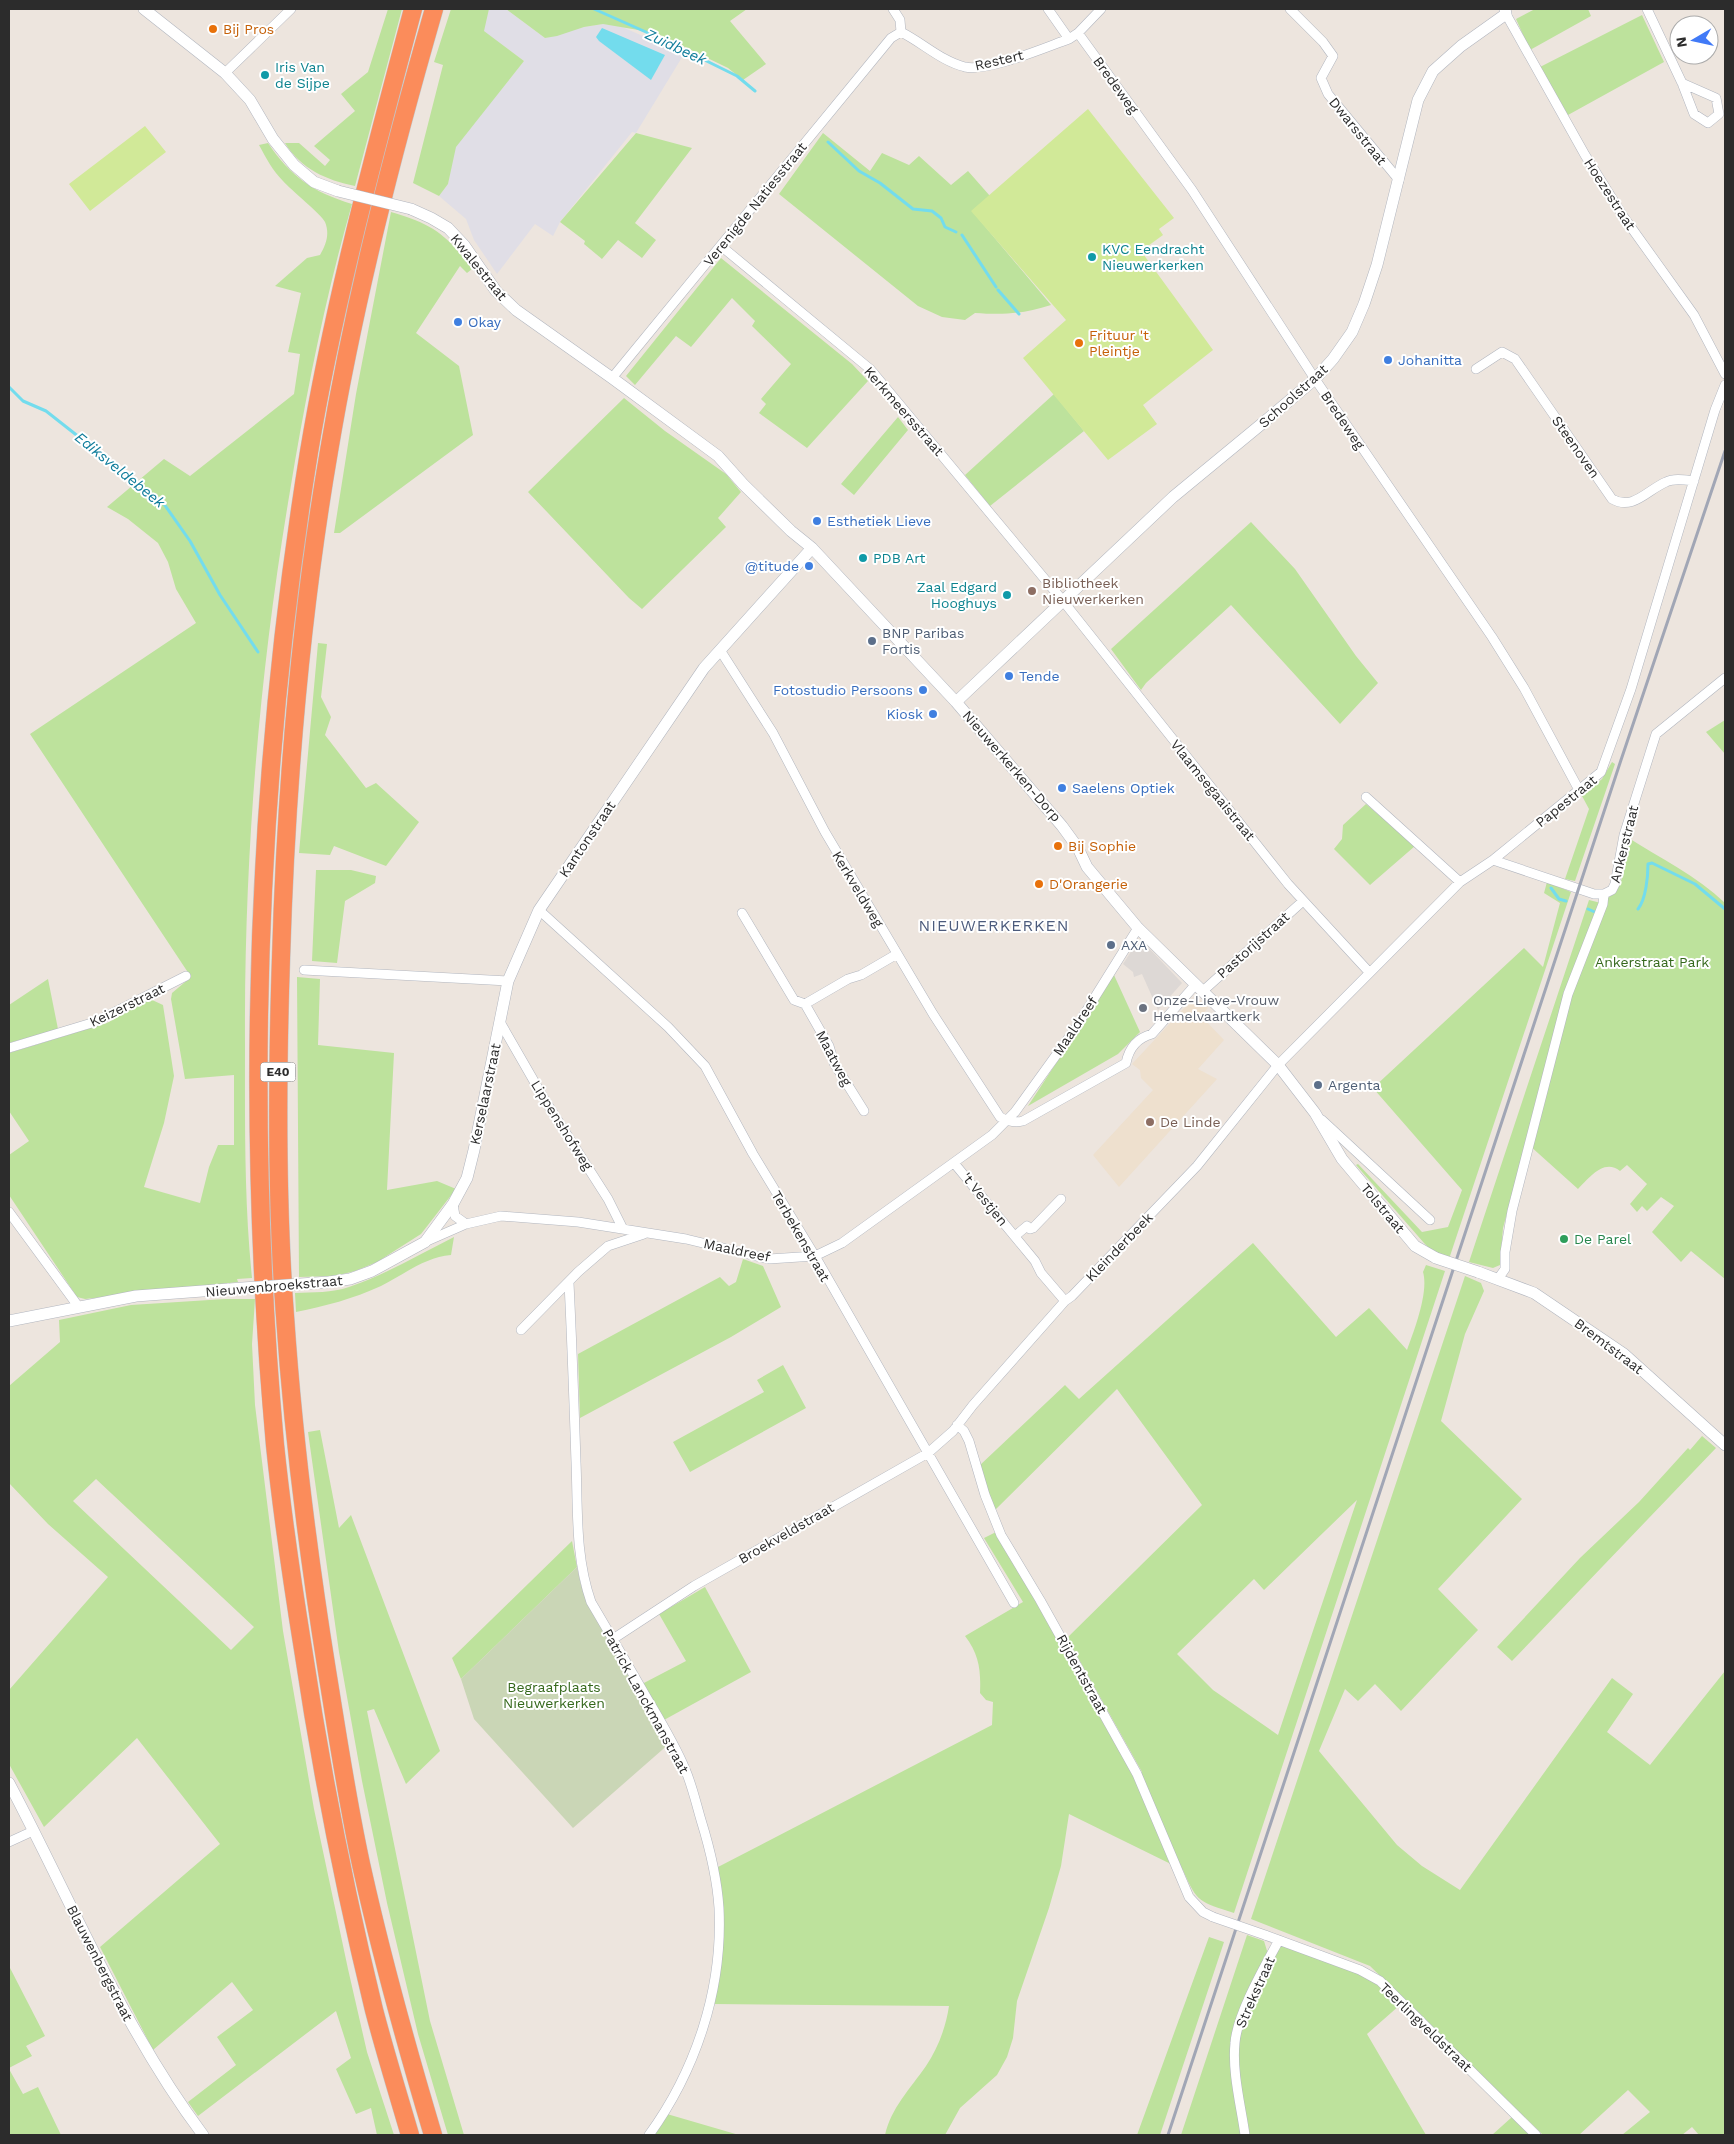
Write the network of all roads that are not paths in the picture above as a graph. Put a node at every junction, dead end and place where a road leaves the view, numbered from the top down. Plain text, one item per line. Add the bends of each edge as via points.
1 (144, 9) edge
2 (291, 9) edge
3 (414, 9) edge
4 (434, 9) edge
5 (892, 9) edge
6 (1048, 9) edge
7 (1101, 9) edge
8 (1290, 9) edge
9 (1647, 9) edge
10 (1505, 11) edge
11 (900, 32) junction
12 (1078, 33) junction
13 (1069, 39) junction
14 (225, 73) junction
15 (1682, 83) junction
16 (1399, 180) junction
17 (721, 246) junction
18 (1476, 369) dead end
19 (1725, 374) edge
20 (612, 378) junction
21 (1315, 378) junction
22 (1725, 385) edge
23 (1694, 481) junction
24 (812, 548) junction
25 (1063, 601) junction
26 (720, 650) junction
27 (1725, 678) edge
28 (956, 702) junction
29 (1579, 790) junction
30 (1366, 797) dead end
31 (1493, 860) junction
32 (1460, 882) junction
33 (1604, 894) junction
34 (1302, 901) junction
35 (539, 910) junction
36 (742, 913) dead end
37 (1138, 928) junction
38 (897, 954) junction
39 (304, 970) dead end
40 (1369, 972) junction
41 (186, 976) dead end
42 (508, 981) junction
43 (1200, 987) junction
44 (805, 1004) junction
45 (500, 1022) junction
46 (9, 1048) edge
47 (1278, 1065) junction
48 (864, 1111) dead end
49 (1315, 1114) junction
50 (1006, 1120) junction
51 (954, 1163) junction
52 (1061, 1199) dead end
53 (453, 1204) junction
54 (9, 1212) edge
55 (1430, 1220) dead end
56 (466, 1224) junction
57 (623, 1229) junction
58 (646, 1233) junction
59 (1015, 1236) junction
60 (425, 1242) junction
61 (815, 1256) junction
62 (1478, 1272) joint
63 (1498, 1279) junction
64 (569, 1283) junction
65 (1065, 1301) junction
66 (78, 1306) junction
67 (9, 1321) edge
68 (521, 1330) dead end
69 (957, 1425) junction
70 (1725, 1445) edge
71 (928, 1453) junction
72 (1014, 1603) dead end
73 (613, 1639) junction
74 (9, 1783) edge
75 (32, 1831) junction
76 (9, 1842) edge
77 (1213, 1917) joint
78 (1279, 1940) junction
79 (203, 2135) edge
80 (410, 2135) edge
81 (432, 2135) edge
82 (649, 2135) edge
83 (1245, 2135) edge
84 (1536, 2135) edge

1 - 14 street, Kwalestraat
2 - 14 street
3 - 80 highway, E40 via 357,230 310,449 285,628 271,766 258,1032 265,1309 276,1449 292,1584 317,1744 342,1872 375,2014
4 - 81 highway, E40 via 375,227 329,453 304,628 290,768 278,1032 284,1313 312,1579 362,1869 396,2010
5 - 11 street via 900,20
6 - 13 street
7 - 12 street, Restert
8 - 16 street, Dwarsstraat via 1333,56 1321,78 1328,94
9 - 15 street
10 - 16 street, Schoolstraat via 1433,71 1418,100
10 - 19 street, Hoezestraat via 1585,155 1623,216 1694,316
11 - 13 street, Restert via 934,54 966,67 1006,61
11 - 17 street, Verenigde Natiesstraat via 891,38
12 - 13 street, Restert
12 - 21 street, Bredeweg via 1192,190
14 - 20 street, Kwalestraat, bridge via 250,100 273,139 294,165 314,182 411,209 448,228 496,291 516,310
15 - 15 street via 1694,114 1708,123 1719,114 1716,98
16 - 21 street, Schoolstraat via 1377,265 1352,332
17 - 20 street, Verenigde Natiesstraat
17 - 25 street, Kerkmeersstraat via 870,369
18 - 23 street, Steenoven via 1502,352 1515,360 1612,499 1620,504 1632,503 1667,481
20 - 24 street, Kwalestraat via 718,456 770,511
21 - 25 street, Schoolstraat via 1173,497
21 - 29 street, Bredeweg via 1492,637 1524,688
22 - 23 street, Papestraat
23 - 29 street, Papestraat via 1631,690 1601,772
24 - 26 street, Kantonstraat
24 - 28 street, Nieuwerkerken-Dorp
25 - 28 street, Schoolstraat
25 - 34 street, Vlaamsegaaistraat
26 - 35 street, Kantonstraat via 704,668
26 - 38 street, Kerkveldweg via 773,733 825,832
27 - 33 street, Ankerstraat via 1656,734 1624,835 1615,884
28 - 37 street, Nieuwerkerken-Dorp via 1062,826 1087,867
29 - 31 street, Papestraat
30 - 32 street
31 - 32 street, Papestraat
31 - 33 street, Ankerstraat via 1590,893
32 - 40 street, Papestraat
33 - 63 street via 1568,994 1512,1211 1505,1269
34 - 40 street, Vlaamsegaaistraat
34 - 43 street, Pastorijstraat
35 - 42 street, Kantonstraat
35 - 61 street, Terbekenstraat via 668,1027 705,1066 753,1154
36 - 44 street, Maatweg via 794,1000
37 - 43 street, Nieuwerkerken-Dorp
37 - 50 street, Maaldreef via 1075,1029
38 - 44 street
38 - 50 street, Kerkveldweg via 948,1040 1000,1117
39 - 42 street
40 - 47 street, Papestraat
41 - 46 street, Keizerstraat via 95,1022
42 - 45 street, Kerselaarstraat
43 - 47 street, Tolstraat
43 - 50 street via 1152,1034 1141,1037 1128,1052 1126,1063 1023,1120
44 - 48 street, Maatweg via 829,1046 834,1063
45 - 53 street, Kerselaarstraat via 467,1178
45 - 57 street, Lippenshofweg
47 - 49 street, Tolstraat
47 - 65 street, Kleinderbeek via 1197,1166
49 - 55 street, Tolstraat
49 - 62 street, Tolstraat, bridge via 1342,1159 1415,1246 1436,1258
50 - 51 street, Maaldreef via 992,1135
51 - 59 street, 't Vestjen
51 - 61 street, Maaldreef via 842,1244
52 - 59 street, 't Vestjen via 1033,1228 1027,1226
53 - 56 street via 455,1216
53 - 60 street, Kerselaarstraat
54 - 66 street
56 - 57 street, Nieuwenbroekstraat via 501,1216
56 - 60 street, Nieuwenbroekstraat
57 - 58 street, Nieuwenbroekstraat
58 - 61 street, Maaldreef via 770,1259
58 - 64 street, Maaldreef via 608,1246
59 - 65 street, 't Vestjen
60 - 66 street, Nieuwenbroekstraat, bridge via 372,1271 350,1279 136,1296
61 - 71 street, Terbekenstraat
62 - 63 street, Bremtstraat
63 - 70 street, Bremtstraat via 1534,1293 1624,1354
64 - 68 street, Maaldreef
64 - 73 street, Patrick Lanckmanstraat via 580,1557 591,1602
65 - 69 street, Kleinderbeek
66 - 67 street, Nieuwenbroekstraat
69 - 71 street, Broekveldstraat
69 - 77 street, Rijdentstraat via 969,1442 1001,1536 1137,1774 1189,1897 1203,1912
71 - 72 street, Terbekenstraat
71 - 73 street, Broekveldstraat via 694,1586
73 - 82 street, Patrick Lanckmanstraat via 686,1770 707,1841 719,1908 716,1976 699,2041 681,2082
74 - 75 street, Blauwenbergstraat
75 - 76 street
75 - 79 street, Blauwenbergstraat via 116,1999 169,2087
77 - 78 street, Teerlingveldstraat, bridge
78 - 83 street, Strekstraat via 1244,2012 1235,2041
78 - 84 street, Teerlingveldstraat via 1367,1973 1380,1981

